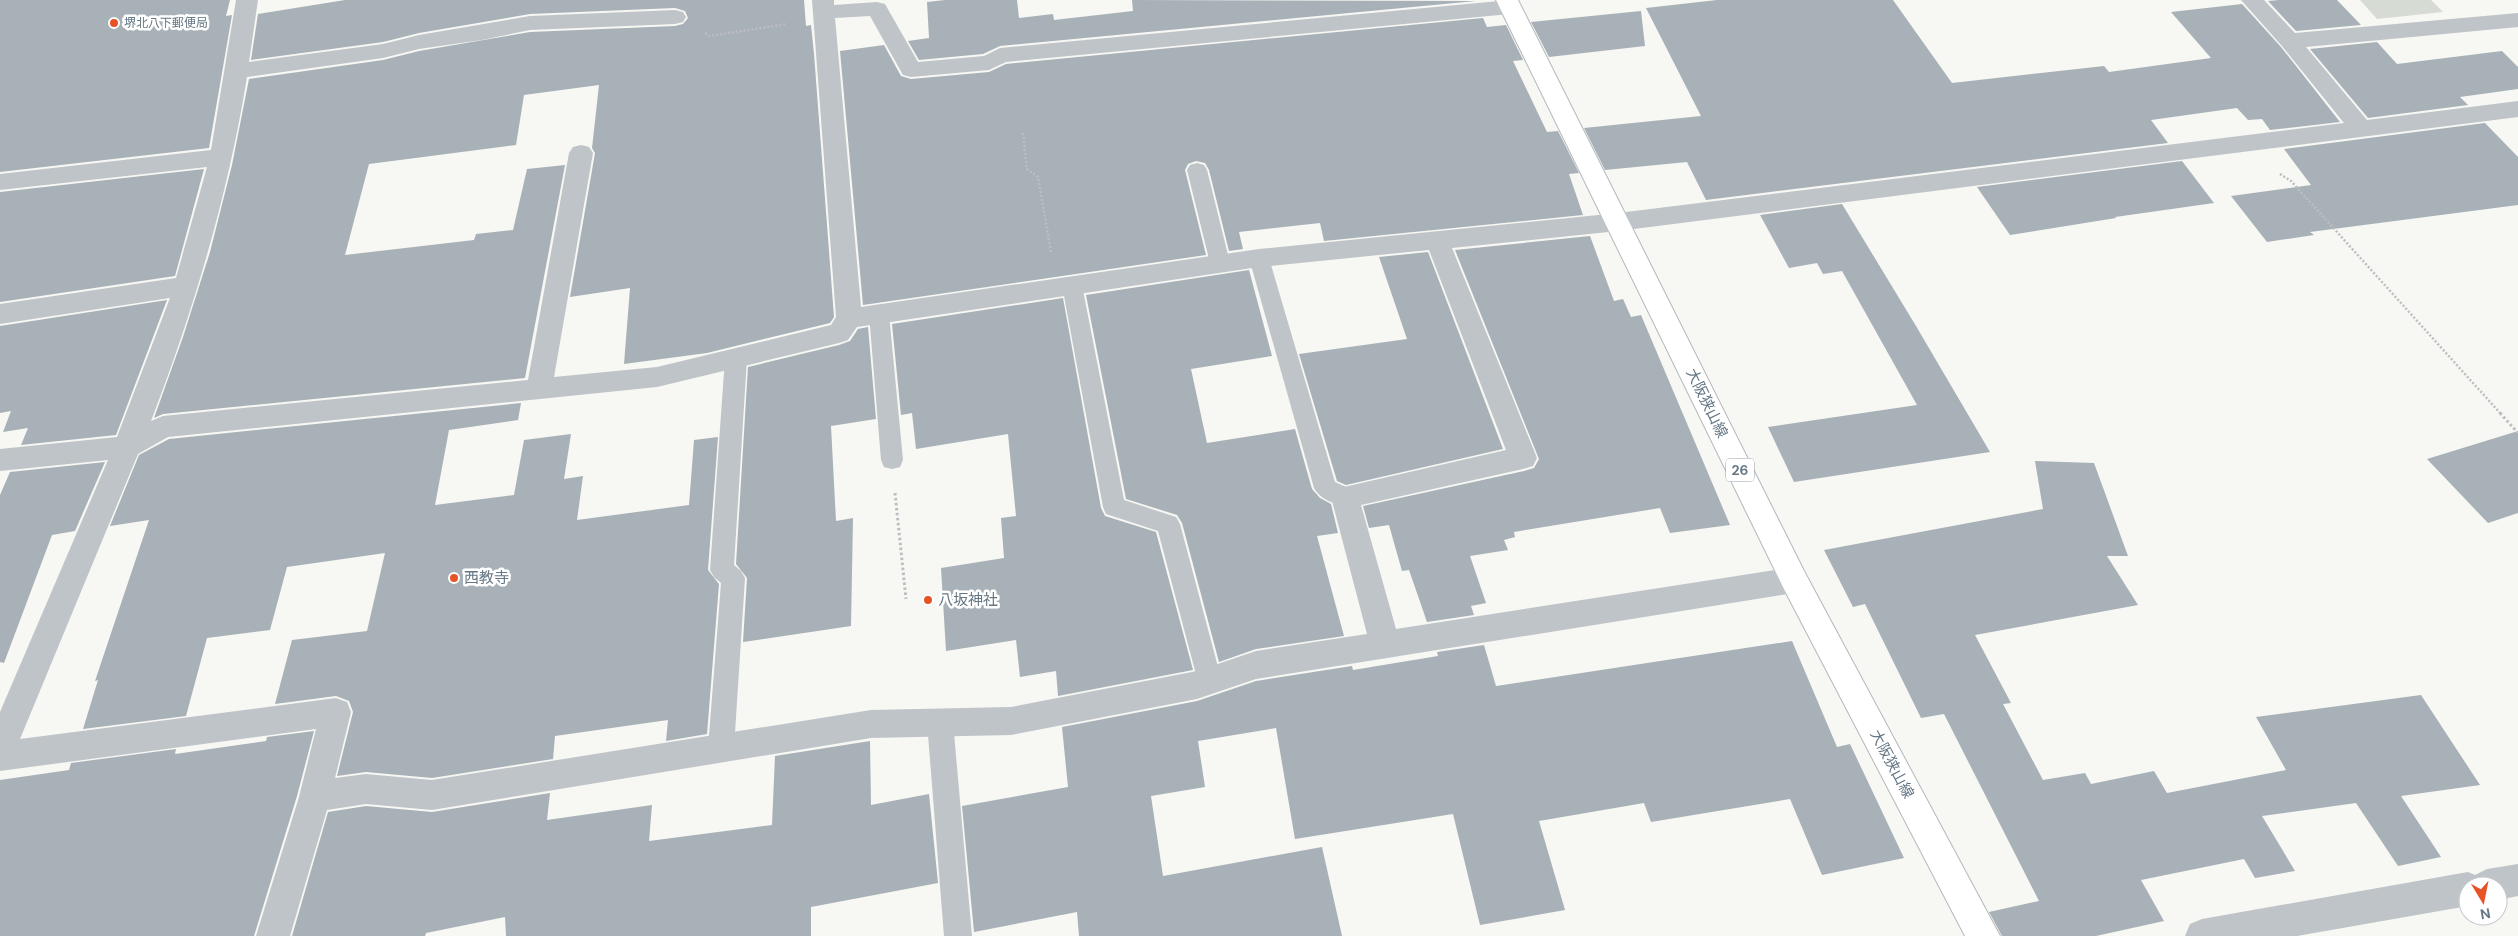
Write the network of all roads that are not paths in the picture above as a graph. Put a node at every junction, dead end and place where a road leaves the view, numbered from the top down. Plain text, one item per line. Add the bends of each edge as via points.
1 (247, 0) edge
2 (2252, 0) edge
3 (1508, 3) edge
4 (824, 10) edge
5 (675, 16) road end
6 (2518, 20) edge
7 (2290, 41) junction
8 (238, 71) junction
9 (2518, 108) edge
10 (2361, 128) junction
11 (581, 153) dead end
12 (222, 157) junction
13 (1197, 170) dead end
14 (0, 182) edge
15 (1618, 222) junction
16 (1437, 240) junction
17 (1258, 258) junction
18 (1220, 263) junction
19 (186, 286) junction
20 (1065, 286) junction
21 (0, 314) edge
22 (880, 314) junction
23 (849, 318) junction
24 (736, 358) junction
25 (539, 389) junction
26 (127, 447) junction
27 (0, 460) edge
28 (892, 460) road end
29 (1345, 497) junction
30 (1794, 580) junction
31 (1385, 644) junction
32 (1210, 682) junction
33 (940, 722) junction
34 (0, 748) edge
35 (720, 748) junction
36 (0, 756) edge
37 (315, 797) junction
38 (2458, 891) edge
39 (273, 936) edge
40 (958, 936) edge
41 (1983, 936) edge
42 (2202, 936) edge

1 - 8 street
2 - 7 street
3 - 4 street via 1000,56 989,63 911,70 877,9
3 - 15 main road, 大阪狭山線 / 26
4 - 23 street
5 - 8 street via 530,23 383,51
6 - 7 street
7 - 10 street
8 - 12 street
9 - 10 street
10 - 15 street
11 - 25 street
12 - 14 street
12 - 19 street
13 - 18 lane
15 - 16 street
15 - 30 main road, 大阪狭山線 / 26
16 - 17 street
16 - 29 street via 1522,458
17 - 18 street
17 - 29 lane via 1325,488
18 - 20 street
19 - 21 street
19 - 26 street
20 - 22 street
20 - 32 lane via 1114,507 1168,524
22 - 23 street
22 - 28 lane
23 - 24 street via 839,333
24 - 25 street via 657,377
24 - 35 lane via 722,570 733,578
25 - 26 street via 163,427
26 - 27 street
26 - 34 street
29 - 31 street
30 - 31 street
30 - 41 main road, 大阪狭山線 / 26
31 - 32 street via 1256,665
32 - 33 street via 1012,721
33 - 35 street via 871,724
33 - 40 lane
35 - 37 street via 432,795 366,789
36 - 37 street via 336,712
37 - 39 street
38 - 42 street

